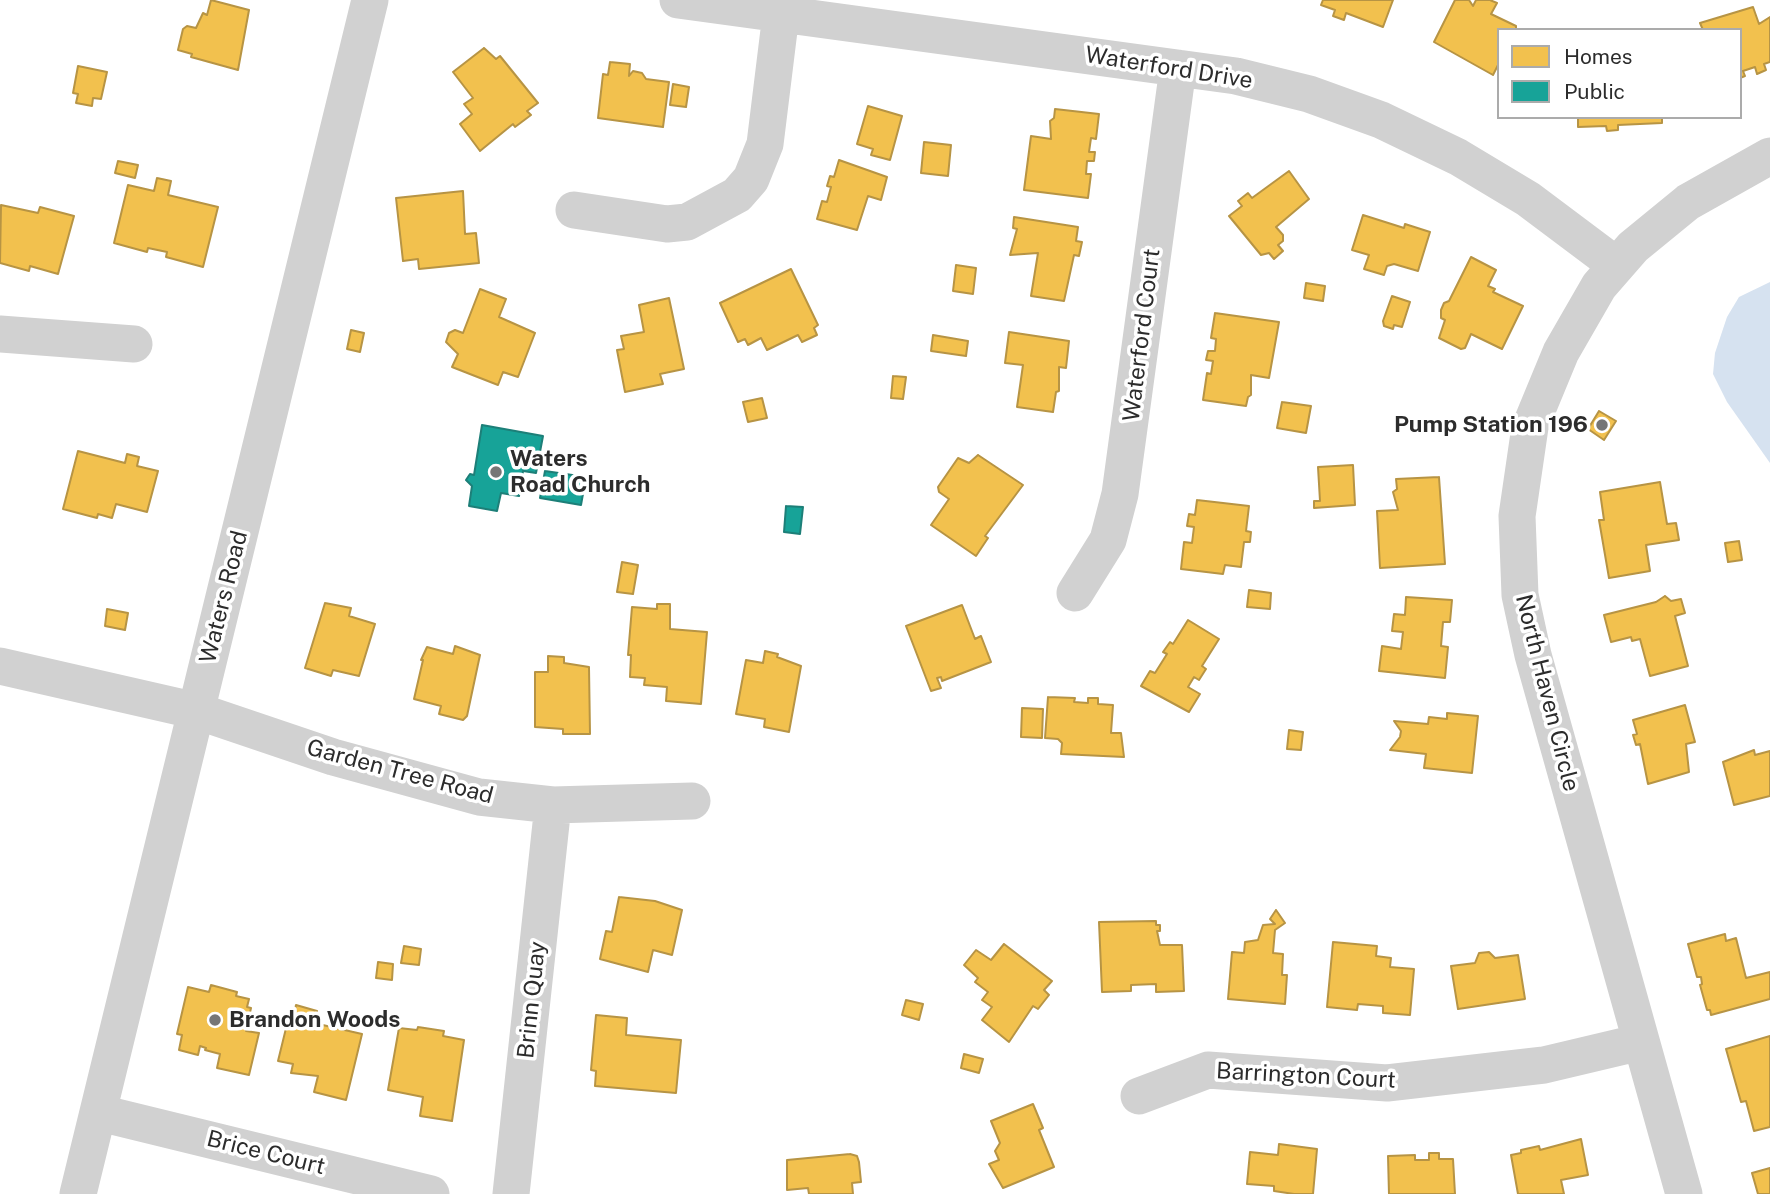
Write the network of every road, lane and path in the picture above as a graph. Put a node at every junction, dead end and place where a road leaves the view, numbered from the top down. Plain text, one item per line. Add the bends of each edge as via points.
1 (370, 0) edge
2 (678, 0) edge
3 (781, 14) junction
4 (1178, 68) junction
5 (1770, 156) edge
6 (574, 210) dead end
7 (1616, 265) junction
8 (0, 334) edge
9 (134, 344) dead end
10 (1075, 593) dead end
11 (0, 666) edge
12 (197, 710) junction
13 (692, 801) dead end
14 (553, 805) junction
15 (1641, 1042) junction
16 (1139, 1096) dead end
17 (100, 1113) junction
18 (78, 1194) edge
19 (431, 1194) edge
20 (512, 1194) edge
21 (1684, 1194) edge

1 - 12 street, Waters Road
2 - 3 street, Waterford Drive
3 - 4 street, Waterford Drive
3 - 6 street via 765,144 751,178 737,195 687,222
4 - 7 street, Waterford Drive via 1309,94 1381,120 1458,157 1528,199
4 - 10 street, Waterford Court via 1120,494 1108,540
5 - 7 street, North Haven Circle via 1689,202
7 - 15 street, North Haven Circle via 1584,309 1561,352 1530,427 1516,556 1532,655
8 - 9 street
11 - 12 street, Garden Tree Road
12 - 14 street, Garden Tree Road via 396,775 479,797
12 - 17 street, Waters Road
13 - 14 street, Garden Tree Road
14 - 20 street, Brinn Quay
15 - 16 street, Barrington Court via 1544,1066 1387,1083 1208,1070
15 - 21 street, North Haven Circle
17 - 18 street, Waters Road
17 - 19 street, Brice Court

